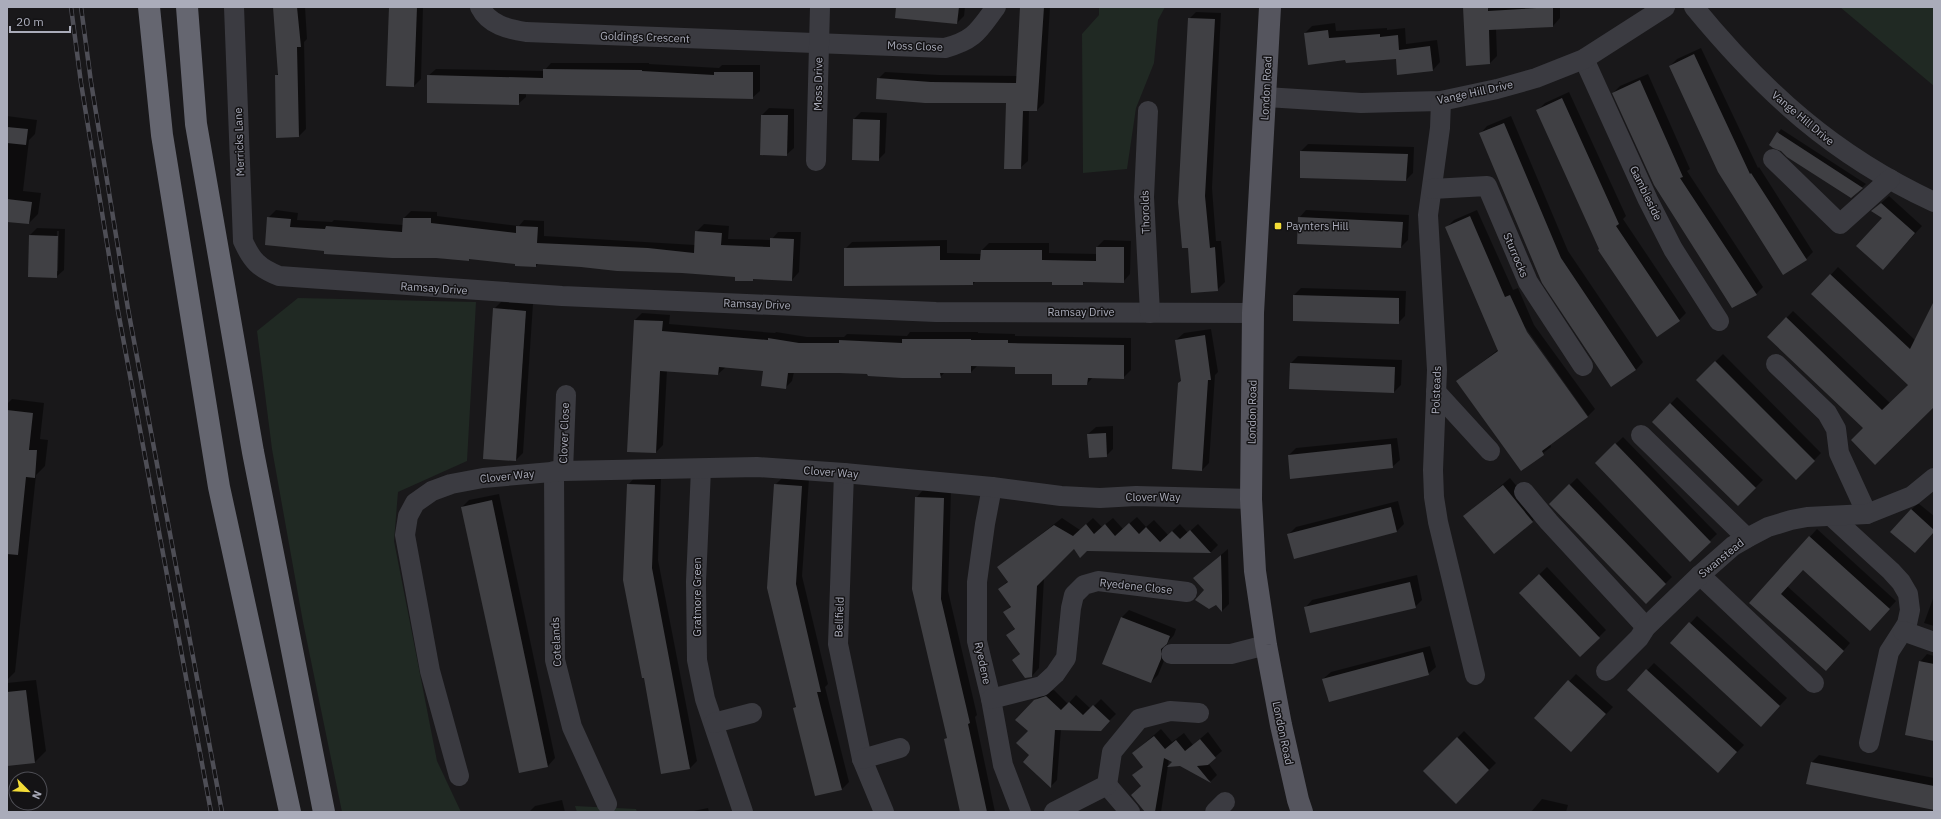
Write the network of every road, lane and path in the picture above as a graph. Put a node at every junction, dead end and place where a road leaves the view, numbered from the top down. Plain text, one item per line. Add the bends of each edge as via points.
1 (149, 7) edge
2 (187, 7) edge
3 (234, 7) edge
4 (480, 7) edge
5 (820, 7) edge
6 (996, 7) edge
7 (1270, 7) edge
8 (1665, 7) edge
9 (1694, 7) edge
10 (818, 42) junction
11 (1584, 59) junction
12 (1266, 97) junction
13 (1441, 101) junction
14 (1148, 111) dead end
15 (1773, 159) dead end
16 (816, 161) dead end
17 (1890, 179) junction
18 (1432, 189) junction
19 (1934, 202) edge
20 (263, 270) joint
21 (1150, 313) junction
22 (1253, 313) junction
23 (1719, 321) dead end
24 (1776, 364) dead end
25 (1583, 366) dead end
26 (1436, 392) junction
27 (566, 395) dead end
28 (1642, 435) dead end
29 (1490, 451) dead end
30 (701, 469) junction
31 (558, 471) junction
32 (844, 473) junction
33 (1933, 482) edge
34 (992, 487) junction
35 (1524, 492) dead end
36 (1251, 499) junction
37 (1867, 514) junction
38 (1830, 516) junction
39 (1747, 538) junction
40 (1700, 575) junction
41 (1187, 592) dead end
42 (1646, 627) junction
43 (1904, 631) junction
44 (1934, 642) edge
45 (1266, 645) junction
46 (1171, 654) dead end
47 (1606, 671) dead end
48 (1475, 675) dead end
49 (1814, 683) dead end
50 (992, 699) junction
51 (752, 713) dead end
52 (1199, 713) dead end
53 (714, 723) junction
54 (1869, 744) dead end
55 (900, 748) dead end
56 (862, 759) junction
57 (459, 776) dead end
58 (1107, 785) junction
59 (607, 804) dead end
60 (290, 812) edge
61 (324, 812) edge
62 (743, 812) edge
63 (884, 812) edge
64 (1021, 812) edge
65 (1054, 812) edge
66 (1130, 812) edge
67 (1302, 812) edge

1 - 60 highway via 162,136 219,487
2 - 61 highway via 196,124 253,452
3 - 20 street, Merricks Lane via 243,241 250,257
4 - 10 street, Goldings Crescent via 482,12 501,27 526,32
5 - 10 street, Moss Drive
6 - 10 street, Moss Close via 976,35 945,48
7 - 12 main road, London Road
8 - 11 street, Vange Hill Drive
9 - 17 street, Vange Hill Drive via 1743,64 1797,116 1832,143
10 - 16 street, Moss Drive
11 - 13 street, Vange Hill Drive via 1536,78
11 - 23 street, Gambleside via 1673,249
12 - 13 street, Vange Hill Drive via 1361,102
12 - 22 main road, London Road
13 - 18 street, Polsteads
14 - 21 street, Thorolds via 1144,198
15 - 17 street via 1840,224
17 - 19 street, Vange Hill Drive
18 - 25 street, Sturrocks via 1487,186 1528,282
18 - 26 street, Polsteads via 1428,215
20 - 21 street, Ramsay Drive via 296,279 562,296 936,312
21 - 22 street, Ramsay Drive
22 - 36 main road, London Road
24 - 37 street via 1827,413 1836,429 1839,453
26 - 29 street
26 - 48 street, Polsteads via 1434,497
27 - 31 street, Clover Close
28 - 39 street
30 - 31 street, Clover Way
30 - 32 street, Clover Way via 757,467
30 - 53 street, Gratmore Green via 696,582 697,660 705,699
31 - 57 street, Clover Way via 483,478 451,484 432,491 415,503 408,516 405,535 430,671
31 - 59 street, Cotelands via 555,660 572,727
32 - 34 street, Clover Way
32 - 56 street, Bellfield via 838,644
33 - 37 street, Swanstead via 1912,496
34 - 36 street, Clover Way via 1040,494 1100,498 1136,496
34 - 50 street, Ryedene via 977,582 978,641
35 - 42 street
36 - 45 main road, London Road via 1254,571
37 - 38 street, Swanstead
38 - 39 street, Swanstead via 1791,520 1768,527
38 - 43 street via 1901,582 1908,594 1910,610
39 - 40 street, Swanstead via 1733,546
40 - 42 street, Swanstead
40 - 49 street
41 - 50 street, Ryedene Close via 1098,581 1084,585 1074,595 1066,658 1055,674 1042,686
42 - 47 street, Swanstead via 1639,638
43 - 44 street
43 - 54 street via 1889,652
45 - 46 street via 1231,654
45 - 67 main road, London Road
50 - 64 street, Ryedene via 1003,765
51 - 53 street
52 - 58 street via 1170,711 1138,719 1112,752
53 - 62 street, Gratmore Green
55 - 56 street
56 - 63 street, Bellfield
58 - 65 street
58 - 66 street

